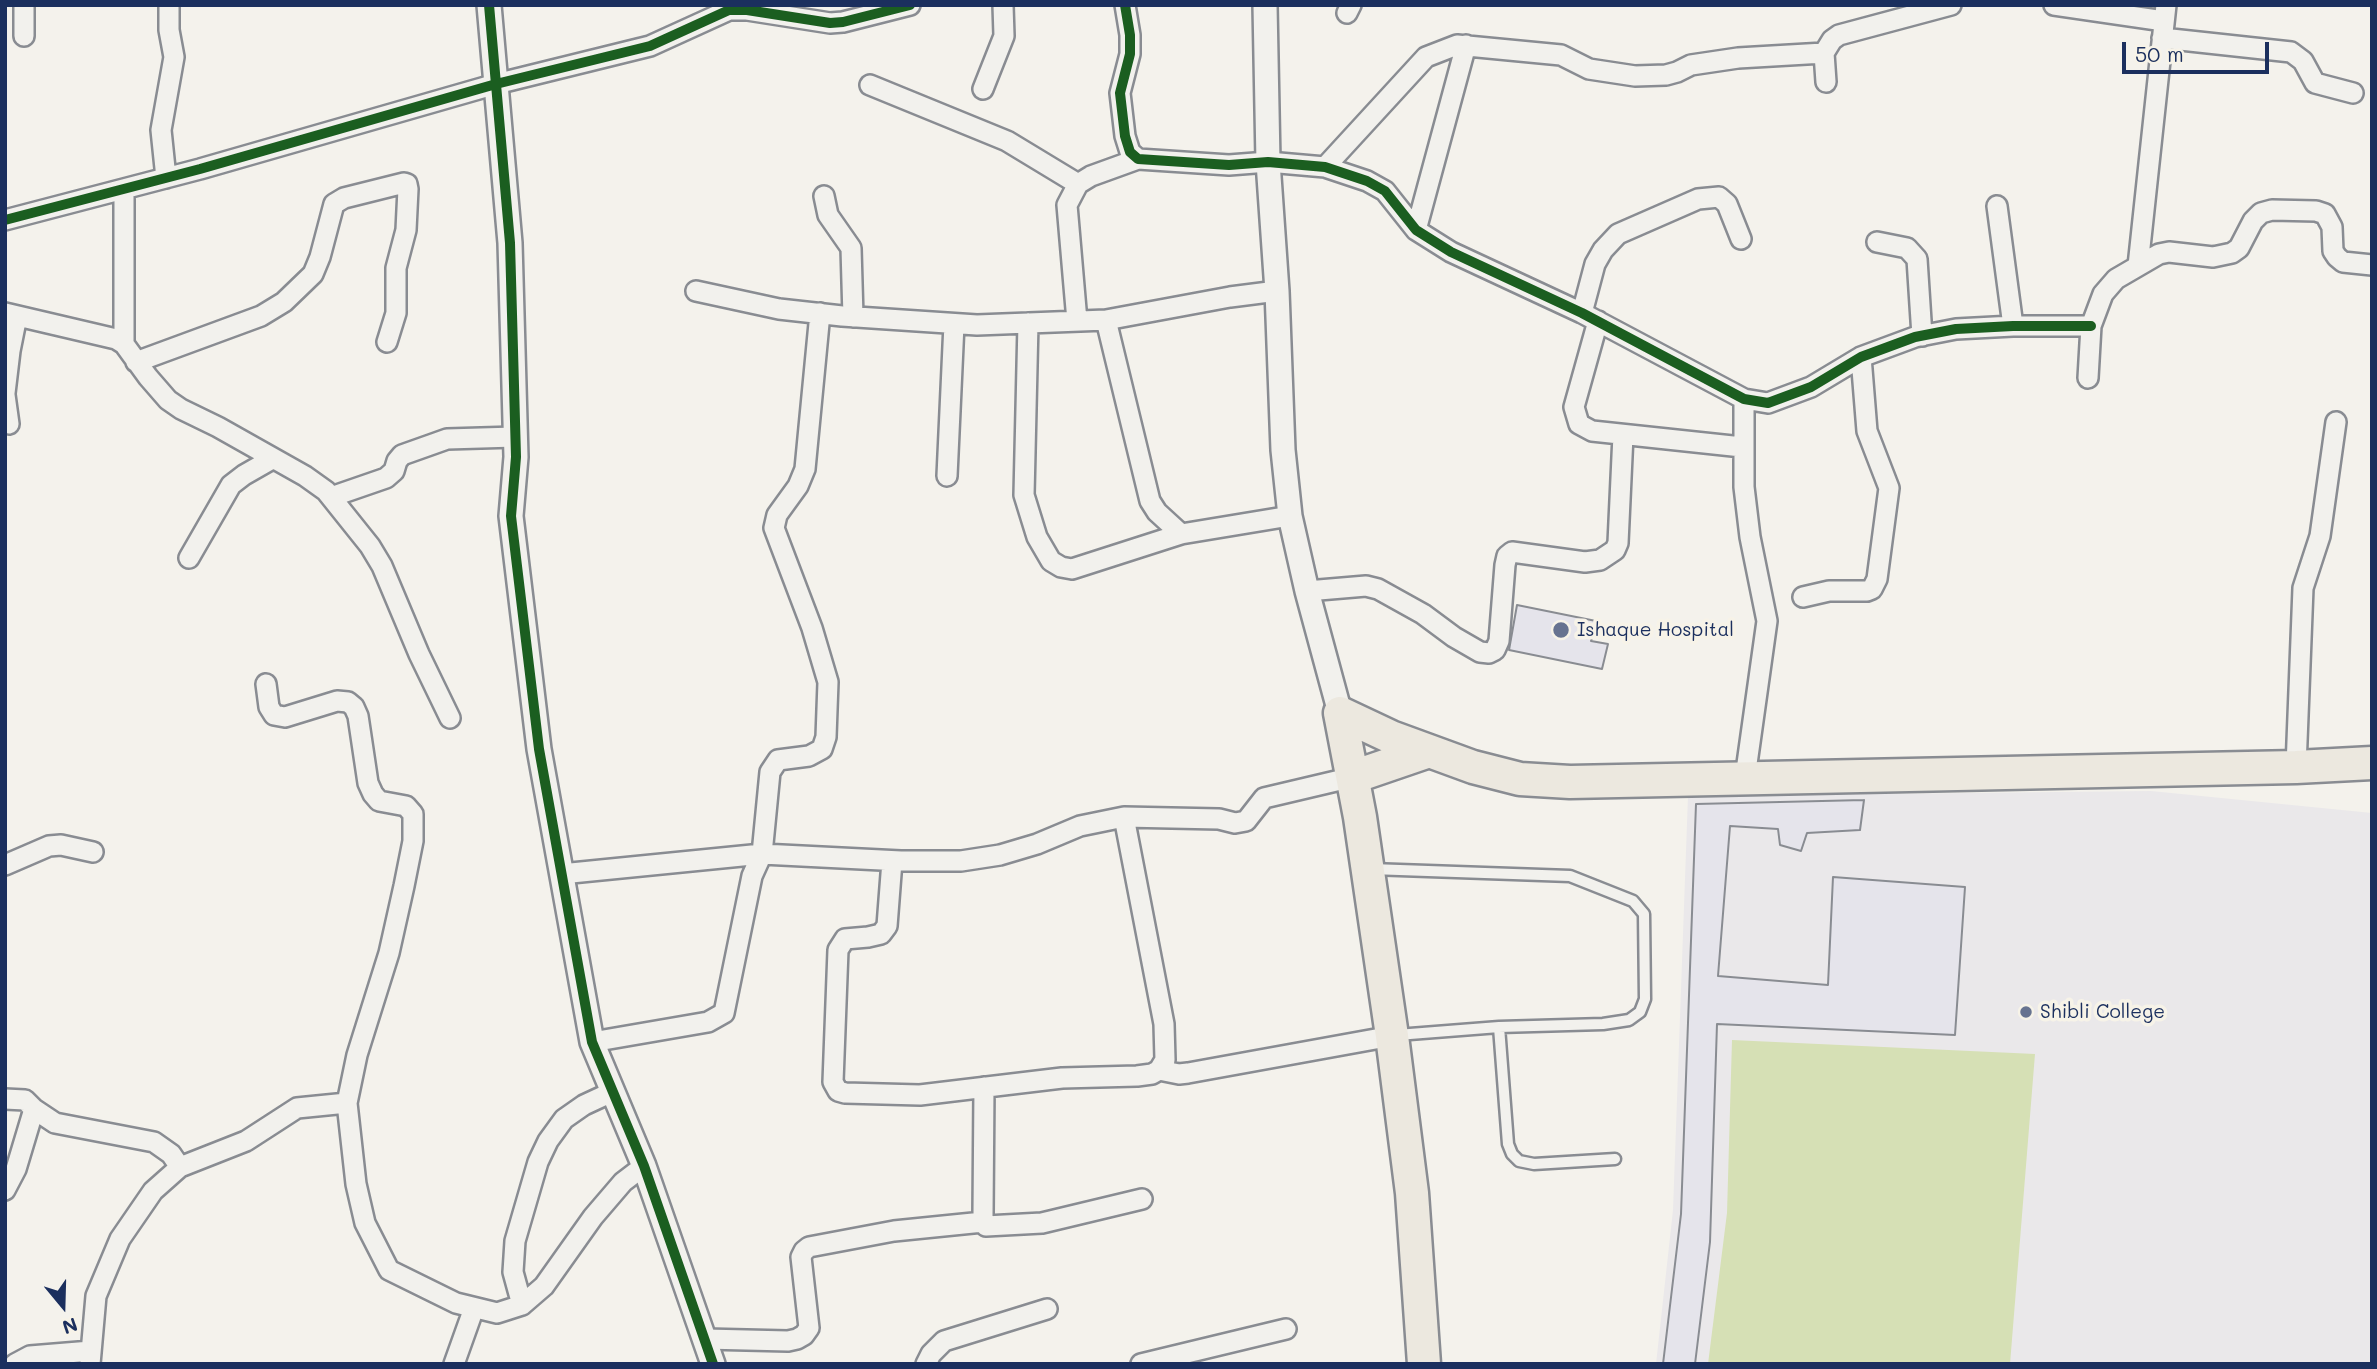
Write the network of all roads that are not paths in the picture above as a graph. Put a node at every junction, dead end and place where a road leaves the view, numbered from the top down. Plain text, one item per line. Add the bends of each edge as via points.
1 (24, 5) edge
2 (169, 5) edge
3 (489, 5) edge
4 (910, 5) edge
5 (1003, 5) edge
6 (1125, 5) edge
7 (1265, 5) edge
8 (1951, 5) edge
9 (2054, 5) edge
10 (890, 8) edge
11 (2164, 21) edge
12 (24, 36) dead end
13 (1466, 45) junction
14 (1825, 53) junction
15 (1826, 82) dead end
16 (496, 84) junction
17 (870, 85) dead end
18 (984, 89) dead end
19 (2353, 93) dead end
20 (1138, 159) junction
21 (1268, 162) junction
22 (1325, 167) junction
23 (166, 178) junction
24 (1078, 184) junction
25 (124, 189) junction
26 (824, 196) dead end
27 (1997, 206) dead end
28 (5, 220) edge
29 (1416, 230) junction
30 (1741, 239) dead end
31 (1877, 242) dead end
32 (2372, 265) edge
33 (2138, 266) junction
34 (696, 291) dead end
35 (1277, 291) junction
36 (820, 313) junction
37 (11, 314) edge
38 (853, 317) junction
39 (1590, 317) junction
40 (1106, 320) junction
41 (1077, 321) junction
42 (1028, 323) junction
43 (954, 324) junction
44 (2013, 326) junction
45 (2091, 326) junction
46 (1922, 336) junction
47 (387, 342) dead end
48 (124, 344) junction
49 (1861, 357) junction
50 (136, 362) junction
51 (2088, 378) dead end
52 (5, 394) edge
53 (1744, 399) junction
54 (2336, 422) dead end
55 (9, 424) dead end
56 (1623, 435) junction
57 (515, 437) junction
58 (1742, 447) junction
59 (272, 459) junction
60 (947, 476) dead end
61 (331, 497) junction
62 (1290, 516) junction
63 (1181, 534) junction
64 (189, 558) dead end
65 (1307, 591) junction
66 (1803, 597) dead end
67 (266, 684) dead end
68 (1340, 713) junction
69 (450, 718) dead end
70 (1429, 751) junction
71 (2372, 763) edge
72 (2296, 767) junction
73 (1353, 777) junction
74 (1745, 778) junction
75 (1124, 817) junction
76 (93, 852) dead end
77 (762, 854) junction
78 (892, 861) junction
79 (5, 865) edge
80 (1367, 869) junction
81 (561, 874) junction
82 (1499, 1027) junction
83 (1392, 1036) junction
84 (592, 1042) junction
85 (1159, 1070) junction
86 (984, 1087) junction
87 (612, 1092) junction
88 (5, 1099) edge
89 (347, 1103) junction
90 (34, 1109) junction
91 (1615, 1159) dead end
92 (644, 1166) junction
93 (180, 1167) junction
94 (5, 1189) edge
95 (1142, 1199) dead end
96 (983, 1222) junction
97 (522, 1305) junction
98 (474, 1307) junction
99 (1047, 1309) dead end
100 (1286, 1329) dead end
101 (705, 1339) junction
102 (90, 1358) edge
103 (15, 1364) edge
104 (454, 1364) edge
105 (713, 1364) edge
106 (926, 1364) edge
107 (1141, 1364) edge
108 (1424, 1364) edge

1 - 12 street
2 - 23 street via 174,57 161,131
3 - 16 street
4 - 10 street
5 - 18 street via 1004,36
6 - 20 street via 1130,54 1120,93 1125,136 1130,152
7 - 21 street
8 - 14 street via 1839,35
9 - 11 street
10 - 16 street via 830,23 729,10 650,46
11 - 19 street via 2291,52 2303,61 2315,83
11 - 33 street
13 - 14 street via 1561,55 1589,69 1635,76 1666,75 1691,65 1738,58
13 - 22 street via 1426,57
13 - 29 street
14 - 15 street
16 - 23 street
16 - 57 street via 510,243
17 - 24 street via 1007,141
20 - 21 street via 1228,165
20 - 24 street
21 - 22 street
21 - 35 street
22 - 29 street via 1385,191
23 - 25 street
24 - 41 street via 1067,205
25 - 28 street
25 - 48 street
26 - 38 street via 828,215 851,248
27 - 44 street
29 - 39 street
30 - 39 street via 1727,204 1719,197 1698,199 1618,234 1595,264
31 - 46 street via 1907,248 1917,259
32 - 33 street via 2343,262 2337,257 2325,214 2272,210 2253,221 2232,253 2213,257 2169,252
33 - 45 street via 2116,279 2103,294
34 - 36 street
35 - 40 street
35 - 62 street
36 - 38 street
36 - 77 street via 805,469 774,528 828,682 826,737 817,753 778,760 770,772
37 - 48 street
37 - 52 street
38 - 43 street
39 - 53 street
39 - 56 street via 1574,407 1579,424 1586,429
40 - 41 street
40 - 63 street via 1150,501
41 - 42 street
42 - 43 street
42 - 63 street via 1024,495 1051,561 1072,569
43 - 60 street
44 - 45 street
44 - 46 street
45 - 51 street
46 - 49 street
47 - 50 street via 396,313 396,268 406,230 408,189 404,183 334,204 313,274 284,302 261,316
48 - 50 street
49 - 53 street via 1811,387 1768,403
49 - 66 street via 1867,431 1889,488 1877,579 1867,591 1829,591
50 - 59 street via 181,410
52 - 55 street
53 - 58 street
54 - 72 street via 2320,536 2303,588
56 - 58 street
56 - 65 street via 1615,550 1600,560 1585,562 1512,552 1507,556 1499,641 1489,653 1480,652 1378,589
57 - 61 street via 447,439 402,455 386,478
57 - 81 street via 511,516 539,749
58 - 74 street via 1750,537 1766,621
59 - 61 street
59 - 64 street via 231,485
61 - 69 street via 383,566
62 - 63 street
62 - 65 street
65 - 68 street
67 - 89 street via 274,715 337,701 355,706 373,794 379,801 406,807 413,814 414,841 389,953
68 - 70 highway
68 - 73 highway
70 - 73 highway
70 - 74 highway via 1520,779
71 - 72 highway
72 - 74 highway
73 - 75 street via 1264,798 1246,821 1235,823
73 - 80 highway
75 - 78 street via 1080,826 1000,855 961,861
75 - 85 street via 1164,1024 1165,1060
76 - 79 street via 49,846
77 - 78 street
77 - 81 street
77 - 84 street via 752,876 724,1013 708,1021
78 - 86 street via 887,926 881,934 845,939 838,950 833,1086 845,1093 920,1096
80 - 82 lane via 1560,874 1580,878 1640,907 1644,914 1640,1012 1612,1024
80 - 83 highway
81 - 84 street
82 - 83 lane
82 - 91 lane via 1512,1154 1534,1164
83 - 85 street via 1188,1073
83 - 108 highway via 1412,1193
84 - 87 street
85 - 86 street via 1137,1076 1062,1077
86 - 96 street
87 - 92 street
87 - 97 street via 564,1119 538,1162 514,1241 513,1272
88 - 90 street via 25,1100
89 - 93 street via 297,1108 246,1141
89 - 98 street via 365,1223 389,1270 456,1303
90 - 93 street via 55,1124 154,1142
90 - 94 street via 16,1169
92 - 97 street via 615,1191 544,1286
92 - 101 street
93 - 102 street via 153,1191 120,1239 96,1296
95 - 96 street via 1042,1223 995,1227
96 - 101 street via 809,1247 801,1257 809,1328 804,1335 788,1341
97 - 98 street via 497,1313
98 - 104 street
99 - 106 street via 944,1340
100 - 107 street
101 - 105 street
102 - 103 street via 30,1356

